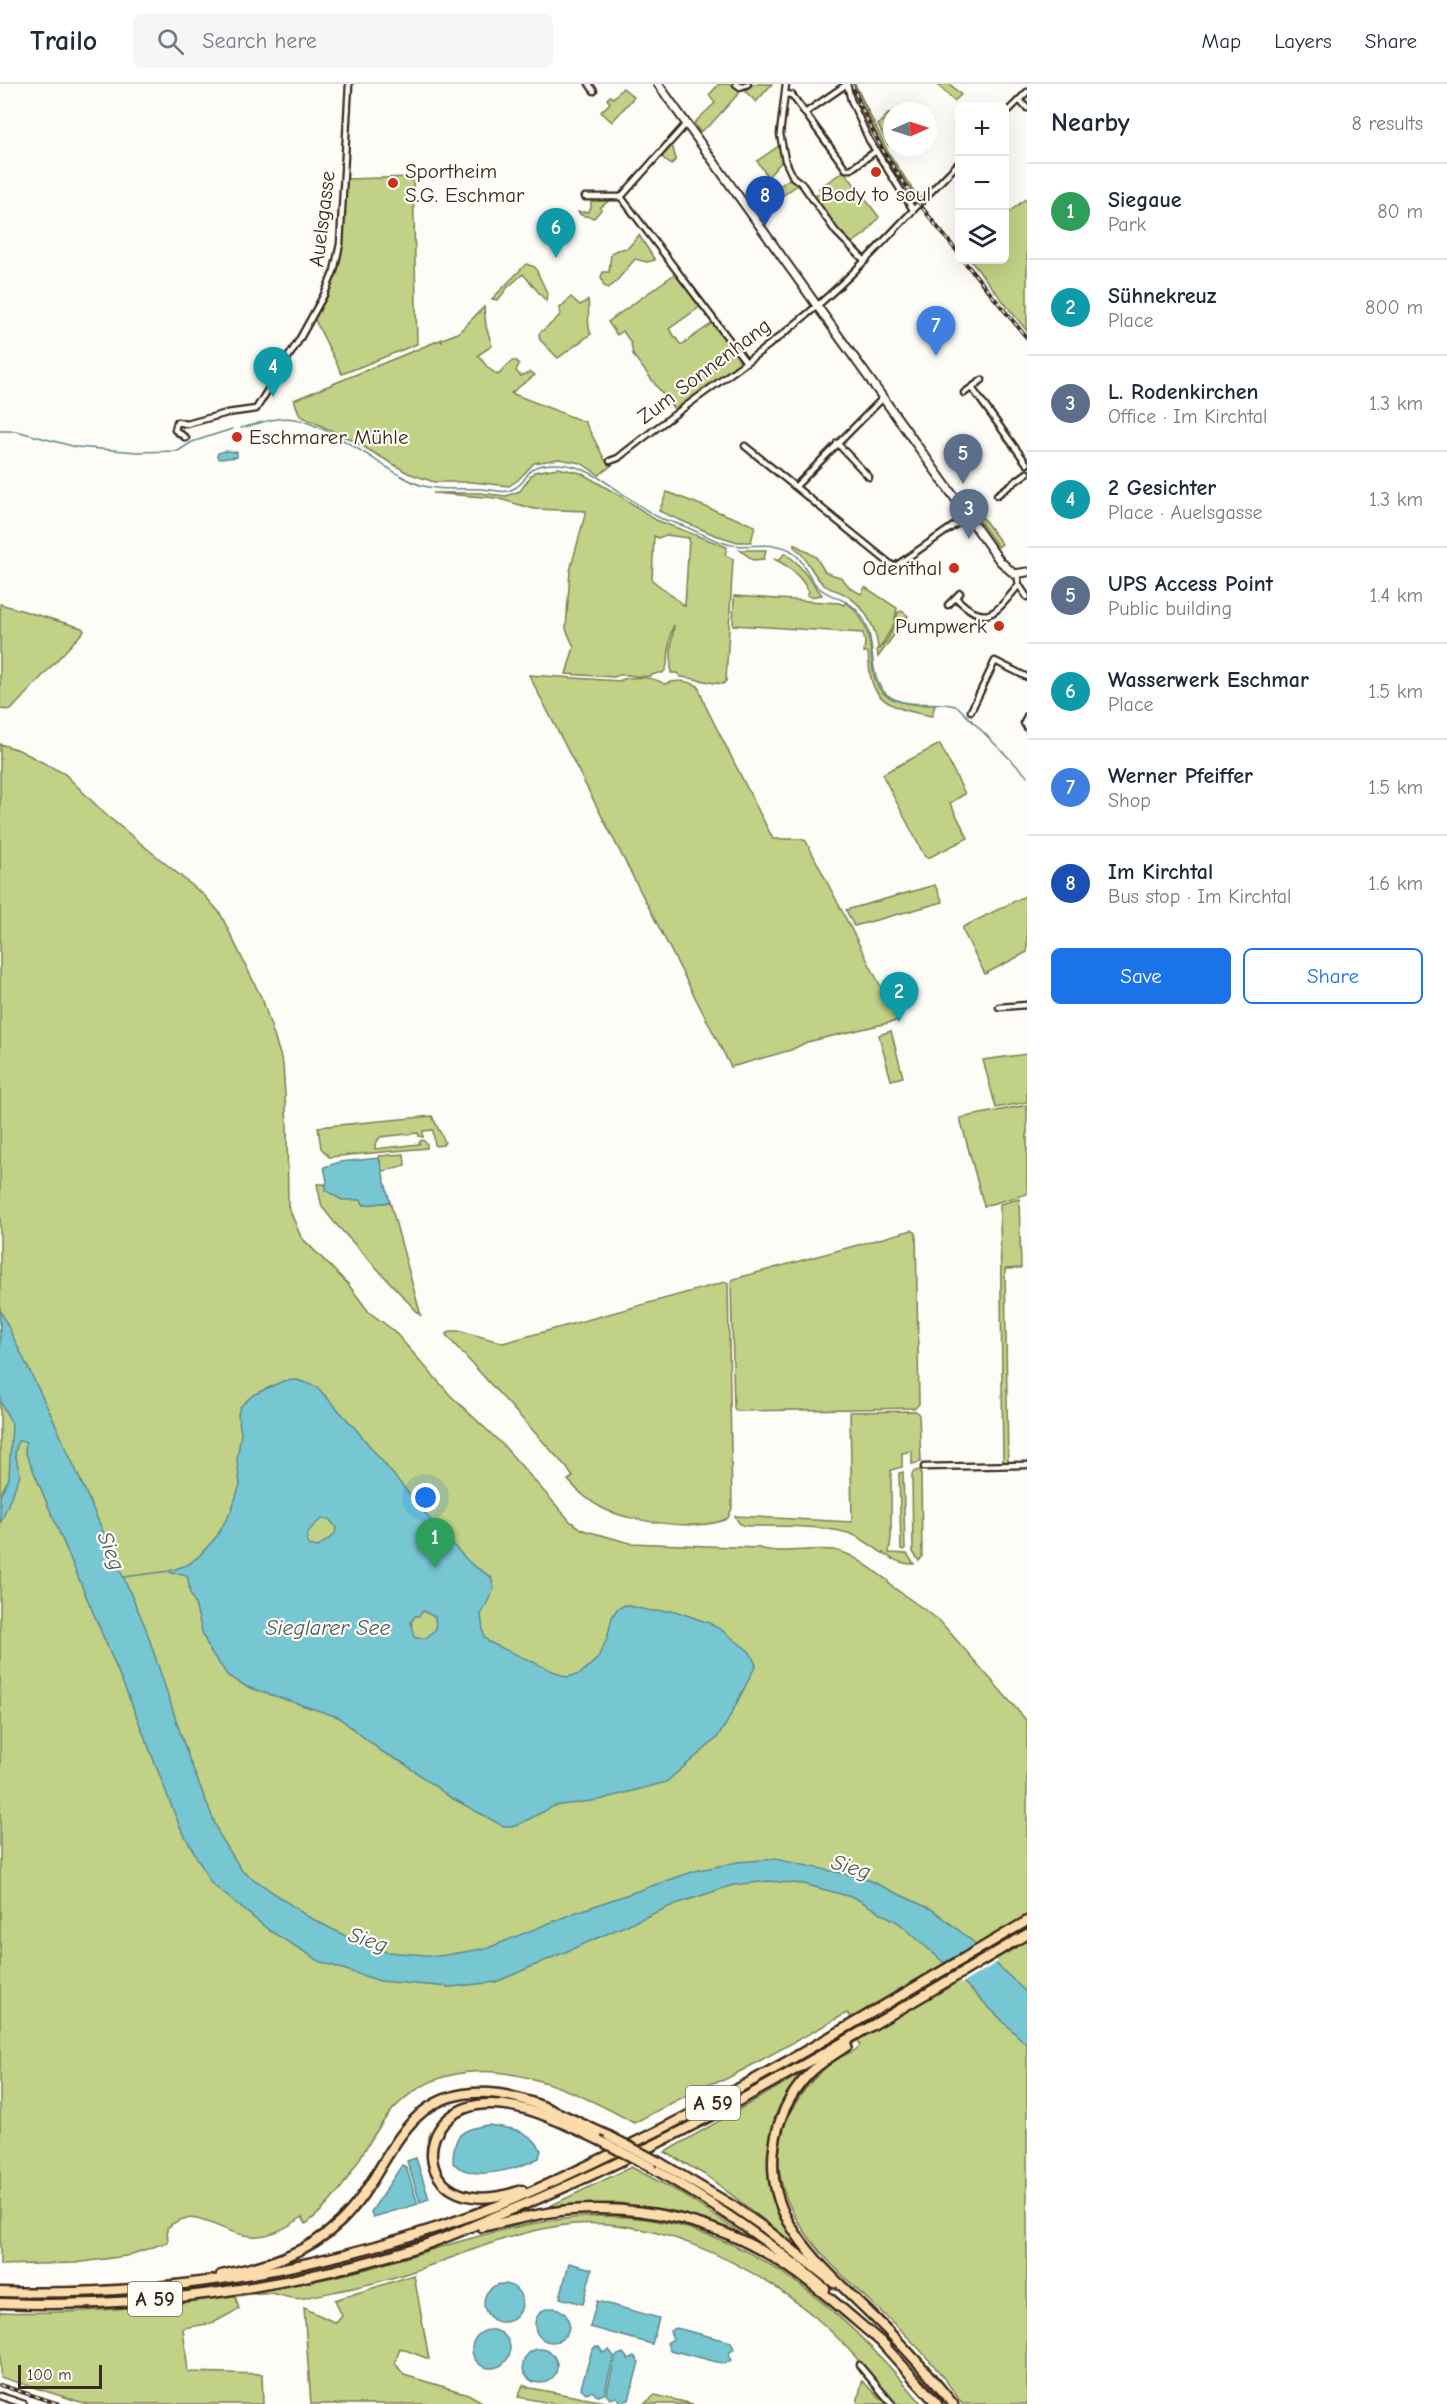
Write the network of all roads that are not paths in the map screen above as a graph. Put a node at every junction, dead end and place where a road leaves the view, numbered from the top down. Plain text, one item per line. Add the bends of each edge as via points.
1 (349, 84) edge
2 (589, 84) edge
3 (736, 84) edge
4 (748, 84) edge
5 (786, 84) edge
6 (847, 84) edge
7 (660, 86) edge
8 (594, 91) dead end
9 (1027, 92) edge
10 (786, 93) junction
11 (1019, 100) junction
12 (1027, 108) edge
13 (1009, 111) edge
14 (805, 113) junction
15 (686, 124) junction
16 (876, 151) junction
17 (955, 167) edge
18 (585, 197) dead end
19 (621, 197) junction
20 (912, 208) junction
21 (865, 261) junction
22 (817, 306) junction
23 (746, 362) junction
24 (982, 380) dead end
25 (972, 388) junction
26 (964, 393) dead end
27 (883, 398) junction
28 (187, 424) dead end
29 (837, 443) junction
30 (745, 446) dead end
31 (610, 461) dead end
32 (1027, 464) edge
33 (1027, 473) edge
34 (869, 477) dead end
35 (796, 486) junction
36 (997, 495) dead end
37 (968, 516) junction
38 (1027, 572) edge
39 (1017, 574) junction
40 (1019, 585) junction
41 (960, 593) dead end
42 (1027, 597) edge
43 (956, 598) junction
44 (948, 604) dead end
45 (1027, 677) edge
46 (971, 711) dead end
47 (1027, 716) edge
48 (1027, 728) edge
49 (1027, 1005) edge
50 (999, 1006) dead end
51 (1027, 1465) edge
52 (924, 1467) dead end
53 (1027, 1921) edge
54 (1027, 1934) edge
55 (857, 2036) junction
56 (655, 2164) junction
57 (570, 2174) junction
58 (464, 2231) junction
59 (177, 2284) junction
60 (0, 2292) edge
61 (858, 2302) junction
62 (0, 2303) edge
63 (886, 2346) junction
64 (858, 2366) dead end
65 (0, 2396) edge
66 (24, 2404) edge
67 (892, 2404) edge
68 (937, 2404) edge
69 (953, 2404) edge

1 - 28 street, Auelsgasse via 340,244 325,293 256,409
2 - 8 street
3 - 4 street
5 - 10 street
6 - 14 street
6 - 16 street
7 - 15 street
9 - 11 street
10 - 14 street
10 - 21 street via 780,134 789,169 836,232
11 - 12 street
11 - 13 street
14 - 16 street via 846,169
15 - 19 street
15 - 22 street
16 - 20 street
17 - 20 street, Zum Sonnenhang
18 - 19 street
19 - 23 street
20 - 21 street, Zum Sonnenhang
21 - 22 street, Zum Sonnenhang
22 - 23 street, Zum Sonnenhang
22 - 27 street
23 - 31 street, Zum Sonnenhang
24 - 25 street
25 - 26 street
25 - 32 street
27 - 29 street
27 - 37 street
29 - 34 street
29 - 35 street
30 - 35 street
33 - 36 street
35 - 37 street via 894,567
37 - 39 street via 1005,566
38 - 39 street
39 - 40 street
40 - 42 street
40 - 43 street via 990,614 973,613
41 - 43 street
43 - 44 street
45 - 46 street via 995,661
47 - 48 street
49 - 50 street
51 - 52 street
53 - 57 highway, A 59 via 725,2097
54 - 55 highway
55 - 58 highway, A 59 via 654,2146
55 - 61 highway via 817,2067 796,2090 778,2124 773,2158 777,2194 788,2220 809,2250
56 - 57 highway, bridge via 531,2111 490,2104 454,2114 439,2129 432,2147 432,2162 441,2180 455,2193 468,2198 504,2196
56 - 59 highway, A 59, bridge via 609,2136 511,2097 474,2093 447,2099 405,2129 358,2201 331,2230 303,2249 266,2264
56 - 61 highway via 733,2206
56 - 63 highway via 798,2266
57 - 59 highway, A 59 via 446,2225 323,2260 222,2280
58 - 62 highway, A 59 via 384,2257 260,2285 93,2303
58 - 63 highway via 569,2210 626,2210 685,2220 750,2244 779,2261
59 - 60 highway, A 59 via 78,2292
61 - 69 highway
63 - 68 highway
64 - 67 street
65 - 66 street

